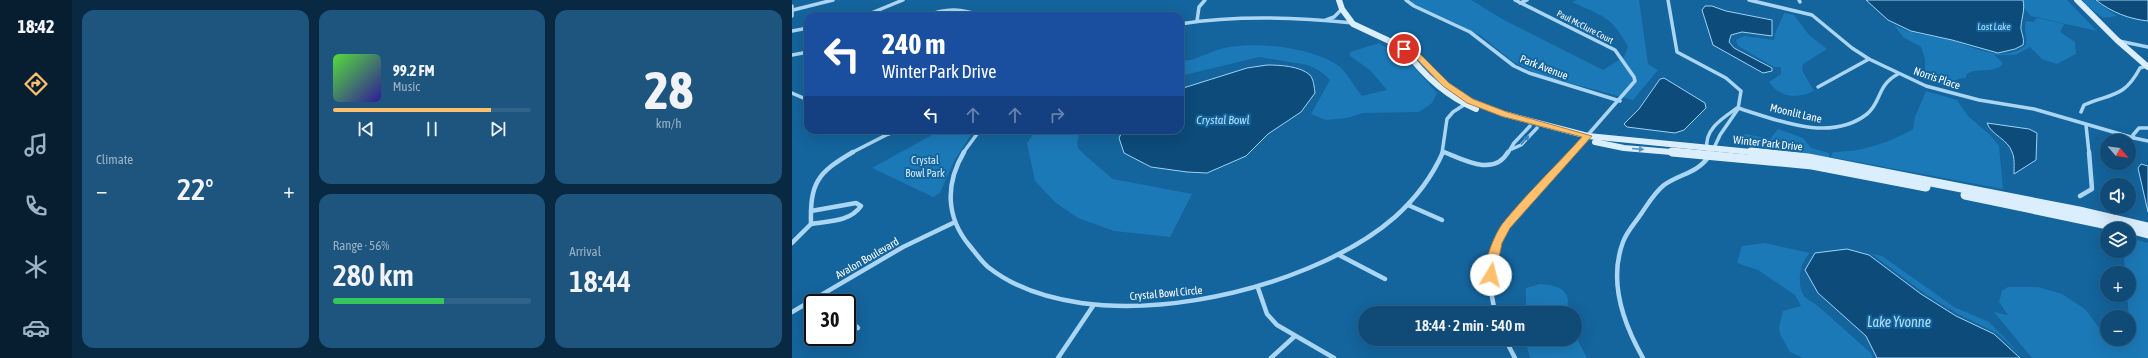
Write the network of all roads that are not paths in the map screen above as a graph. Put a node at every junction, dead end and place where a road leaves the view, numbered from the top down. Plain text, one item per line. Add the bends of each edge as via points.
1 (833, 0) edge
2 (903, 0) edge
3 (1205, 0) edge
4 (1339, 0) edge
5 (1406, 0) edge
6 (1515, 0) edge
7 (1527, 0) edge
8 (1668, 0) edge
9 (1751, 0) edge
10 (2077, 0) edge
11 (1520, 3) junction
12 (792, 6) edge
13 (1342, 9) junction
14 (793, 10) edge
15 (874, 12) edge
16 (937, 12) edge
17 (970, 12) edge
18 (792, 16) edge
19 (1324, 20) junction
20 (1197, 21) junction
21 (1184, 23) edge
22 (1353, 24) junction
23 (804, 29) edge
24 (792, 31) edge
25 (2117, 40) junction
26 (2148, 47) edge
27 (804, 53) edge
28 (792, 55) edge
29 (1869, 59) junction
30 (2147, 66) edge
31 (1898, 74) junction
32 (1818, 87) dead end
33 (792, 93) edge
34 (804, 98) edge
35 (1620, 101) junction
36 (1468, 103) junction
37 (1738, 108) junction
38 (2081, 112) dead end
39 (2086, 125) junction
40 (1534, 127) junction
41 (2148, 128) edge
42 (1712, 129) junction
43 (1720, 133) junction
44 (889, 134) edge
45 (977, 134) edge
46 (2119, 134) edge
47 (2134, 134) edge
48 (1586, 138) junction
49 (2136, 138) edge
50 (2148, 141) edge
51 (1511, 150) junction
52 (1710, 151) junction
53 (1443, 152) junction
54 (2080, 196) dead end
55 (1408, 205) junction
56 (811, 211) junction
57 (2076, 214) junction
58 (1442, 220) dead end
59 (2104, 222) edge
60 (953, 223) junction
61 (811, 224) junction
62 (2148, 227) edge
63 (2136, 231) edge
64 (2148, 234) edge
65 (792, 243) edge
66 (1339, 255) junction
67 (1385, 279) dead end
68 (1258, 288) junction
69 (823, 294) edge
70 (804, 305) edge
71 (1093, 306) junction
72 (1494, 306) edge
73 (792, 312) edge
74 (1295, 336) junction
75 (1508, 346) edge
76 (1058, 358) edge
77 (1271, 358) edge
78 (1334, 358) edge
79 (1514, 358) edge
80 (1643, 358) edge

1 - 14 street
2 - 15 street
3 - 20 street via 1199,7
4 - 13 street, Winter Park Drive
5 - 35 street, Park Avenue via 1470,32 1514,66
6 - 11 street, Paul McClure Court
7 - 11 street
8 - 37 street via 1677,52 1738,86 1742,94
9 - 29 street, Norris Place via 1812,15
10 - 25 street
11 - 35 street, Paul McClure Court via 1615,50 1635,81
12 - 14 street
13 - 19 street via 1334,17
13 - 22 street, Winter Park Drive
14 - 18 street
16 - 17 street via 948,8
19 - 20 street via 1264,16
19 - 22 street
20 - 21 street
22 - 36 street, Winter Park Drive via 1404,49 1439,87
23 - 24 street
25 - 26 street
25 - 30 street
27 - 28 street
29 - 31 street, Norris Place
29 - 32 street
30 - 38 street via 2140,68 2127,89 2084,105
31 - 37 street, Moonlit Lane via 1883,84 1868,113 1832,129 1812,128
31 - 39 street, Norris Place via 1954,94 2024,106
33 - 34 street
35 - 48 street
36 - 40 street, Winter Park Drive
36 - 48 street, Winter Park Drive
36 - 53 street, Crystal Bowl Circle via 1448,117
37 - 42 street
37 - 43 street via 1730,124
39 - 46 street, Norris Place
39 - 54 street via 2092,189
40 - 48 street, Winter Park Drive
51 -> 40 street via 1520,145
40 - 51 street via 1514,143
41 - 47 street via 2139,128
42 - 43 street
42 - 52 street via 1705,142
43 - 52 street
44 - 56 street via 841,160 830,169 814,188
45 - 60 street, Crystal Bowl Circle via 959,163 950,186 949,204
48 - 52 street, Winter Park Drive via 1624,148
48 - 72 street via 1506,226 1497,243 1492,262 1490,288
49 - 50 street, Norris Place
51 - 53 street via 1500,163 1482,166
52 - 57 street, Winter Park Drive via 1812,165
52 - 80 street via 1701,166 1663,186 1649,202 1623,242 1616,280 1618,296 1628,330
53 - 55 street, Crystal Bowl Circle via 1434,170
55 - 58 street
55 - 66 street, Crystal Bowl Circle via 1368,237
56 - 61 street
56 - 61 street via 856,203 861,206 856,213 845,217
57 - 59 street, Winter Park Drive
57 - 62 street, Winter Park Drive
60 - 69 street, Avalon Boulevard via 904,247
60 - 71 street, Crystal Bowl Circle via 978,259 1004,278 1054,298
61 - 65 street
63 - 64 street, Winter Park Drive
66 - 67 street
66 - 68 street, Crystal Bowl Circle via 1304,272
68 - 71 street, Crystal Bowl Circle via 1194,302
68 - 74 street via 1268,314 1277,325
70 - 73 street, Avalon Boulevard
71 - 76 street
74 - 77 street
74 - 78 street
75 - 79 street

